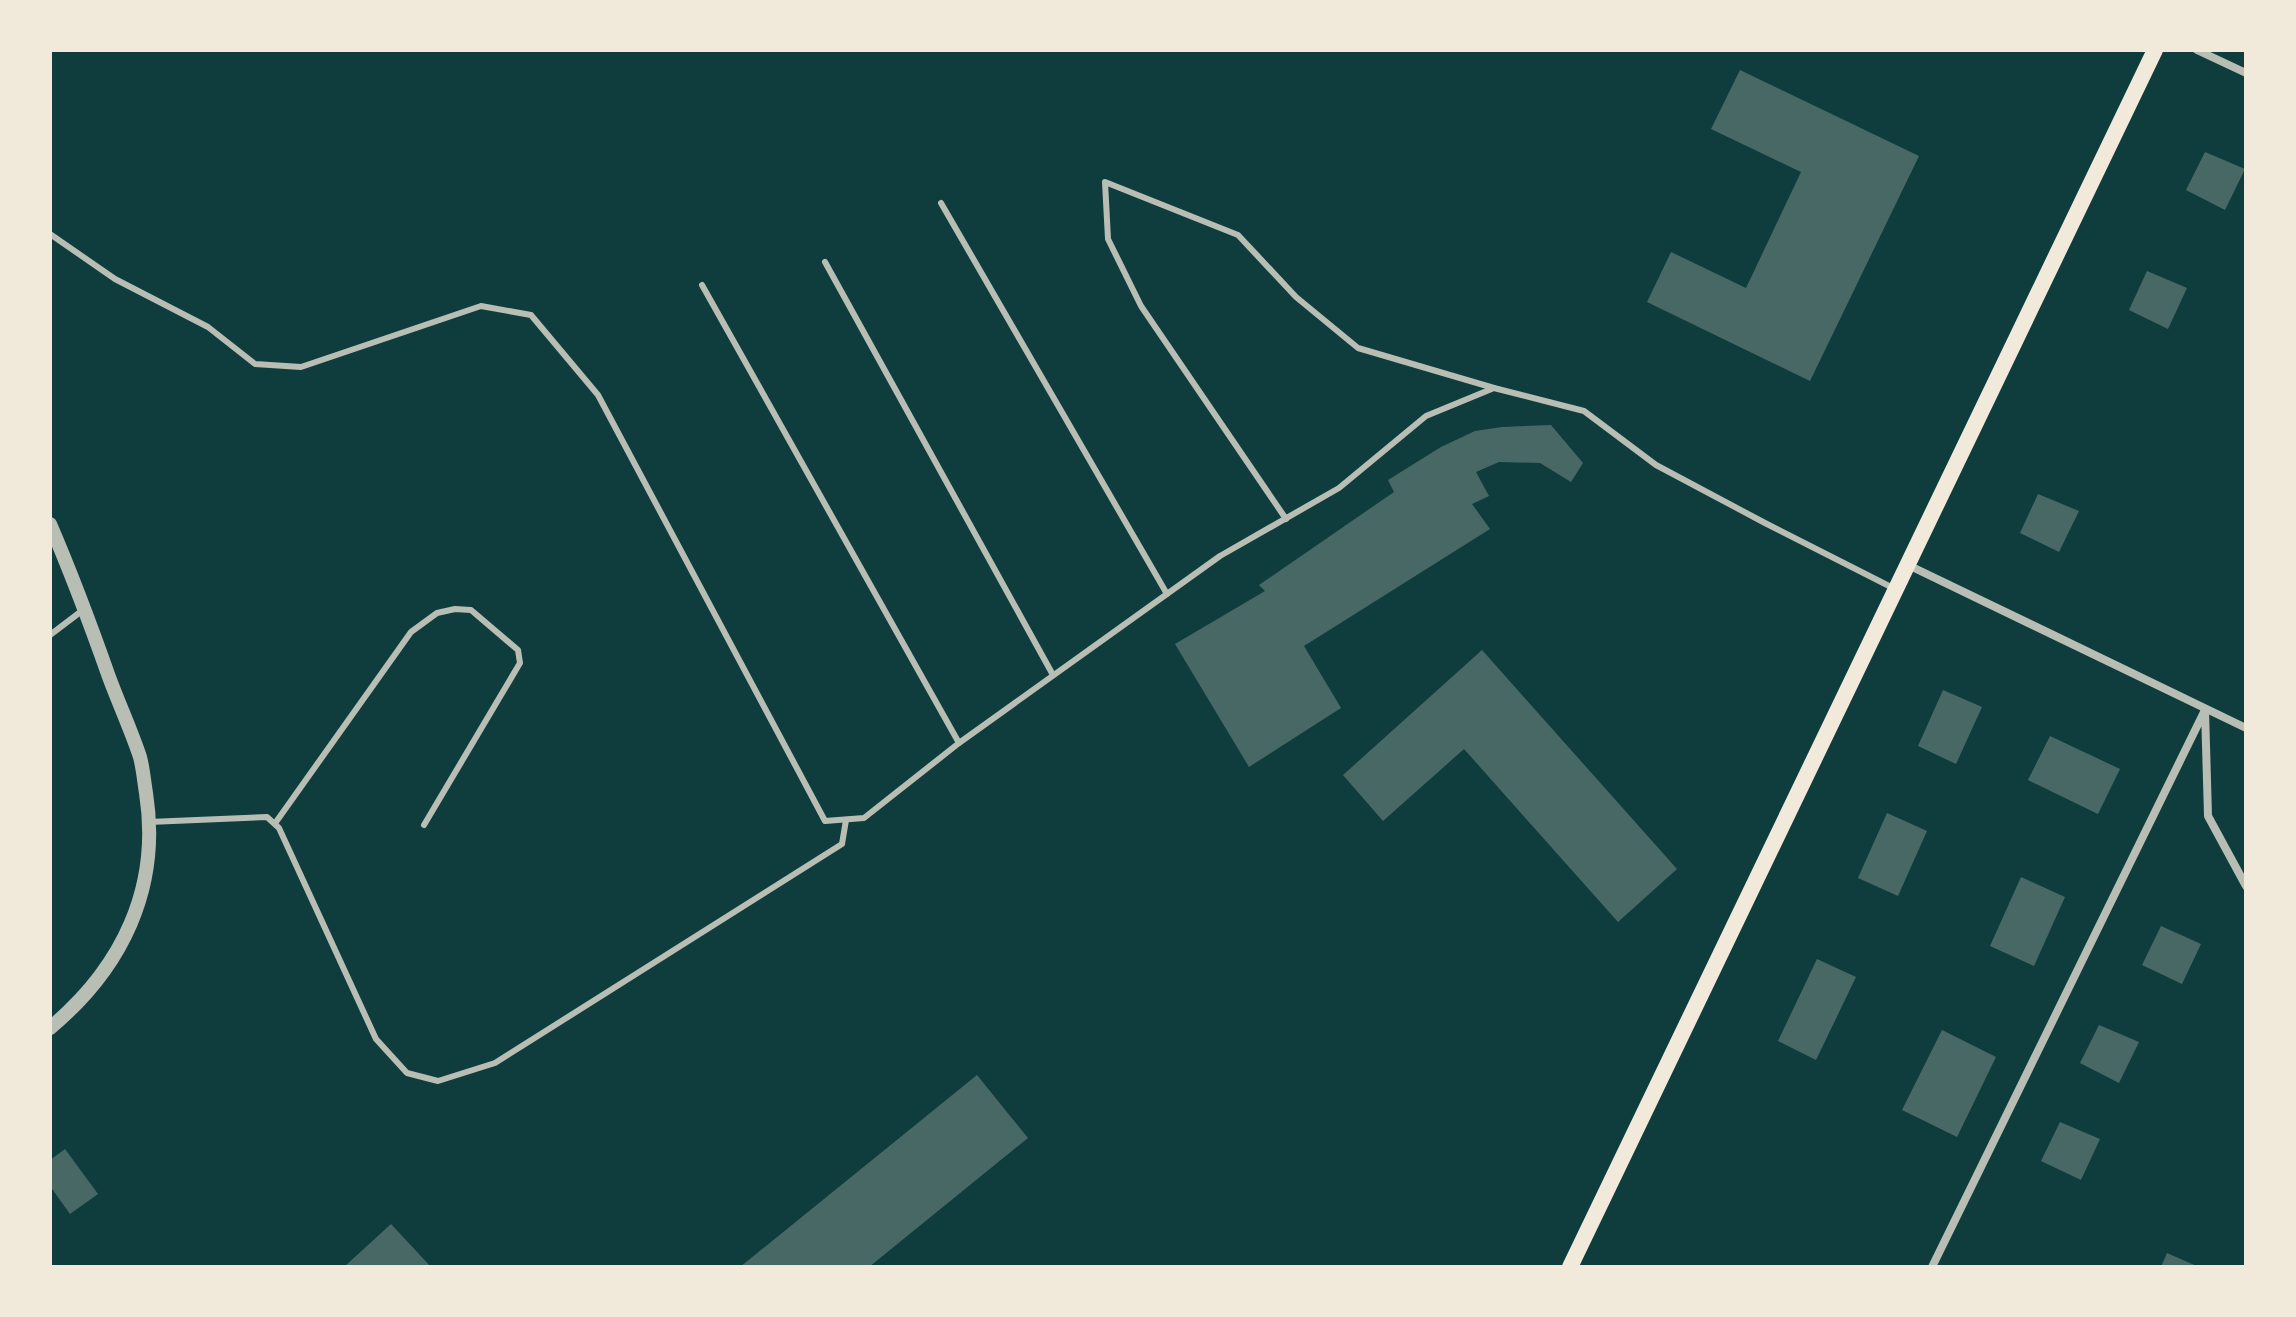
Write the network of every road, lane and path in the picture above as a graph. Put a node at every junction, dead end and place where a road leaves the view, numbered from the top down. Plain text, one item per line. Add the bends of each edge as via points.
1 (2155, 50) edge
2 (2197, 50) edge
3 (2246, 73) edge
4 (941, 203) dead end
5 (50, 234) edge
6 (825, 262) dead end
7 (702, 285) dead end
8 (1494, 388) junction
9 (1286, 519) junction
10 (50, 524) edge
11 (1908, 565) junction
12 (1897, 590) junction
13 (1167, 594) junction
14 (86, 608) junction
15 (50, 635) edge
16 (1053, 675) junction
17 (2205, 710) junction
18 (2246, 728) edge
19 (959, 743) junction
20 (846, 820) junction
21 (148, 822) junction
22 (276, 822) junction
23 (424, 825) dead end
24 (2246, 886) edge
25 (50, 1028) edge
26 (1570, 1267) edge
27 (1932, 1267) edge

1 - 11 main road
2 - 3 street
4 - 13 lane
5 - 20 lane via 115,279 208,327 255,364 301,367 481,306 531,315 598,395 825,821
6 - 16 lane
7 - 19 lane
8 - 9 lane via 1426,416 1339,488
8 - 9 lane via 1358,348 1296,297 1238,235 1105,182 1108,239 1141,306
8 - 12 lane via 1584,411 1656,465
9 - 13 lane
10 - 14 street
11 - 12 main road
11 - 17 street
12 - 26 main road
13 - 16 lane
14 - 15 lane
14 - 21 street via 140,759
16 - 19 lane
17 - 18 street
17 - 24 street via 2208,816
17 - 27 street
19 - 20 lane via 864,818
20 - 22 lane via 842,844 495,1063 438,1081 407,1073 376,1039
21 - 22 lane via 267,817
21 - 25 street via 145,881 131,925 78,1005
22 - 23 lane via 411,632 437,613 471,610 518,650 520,663

